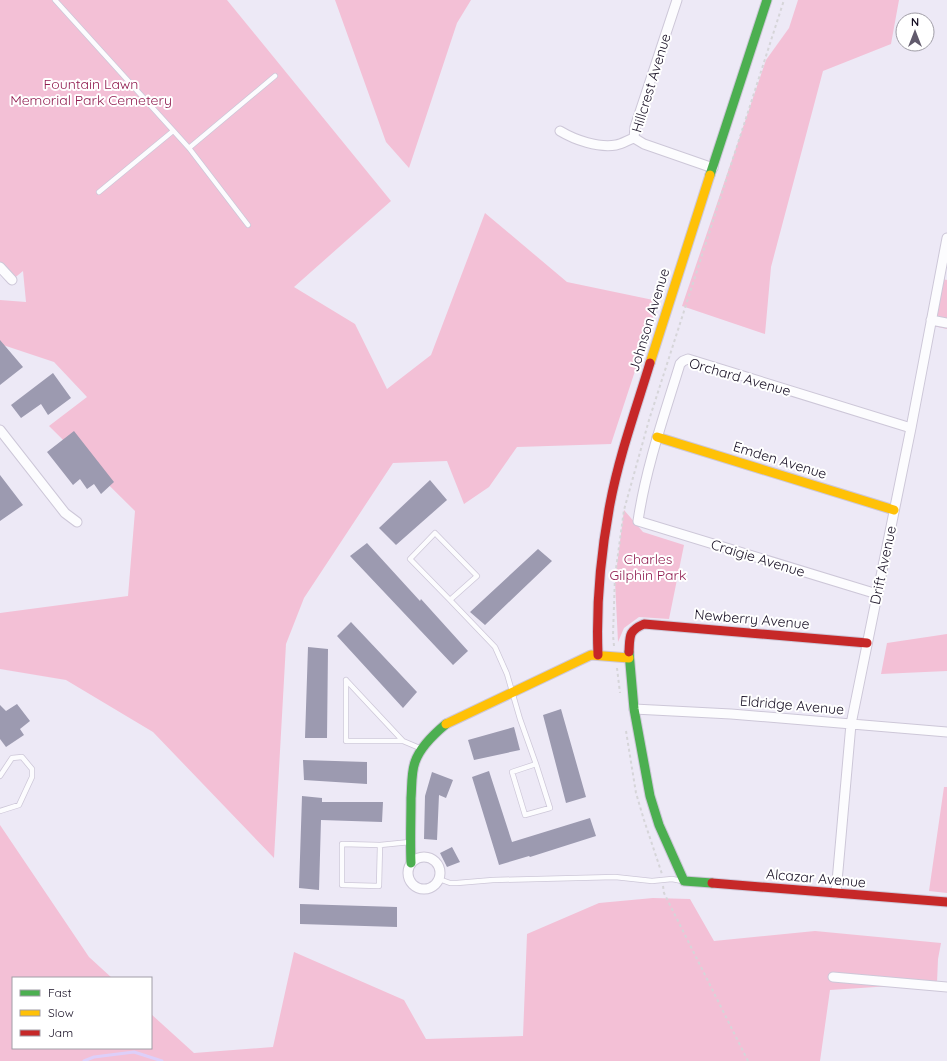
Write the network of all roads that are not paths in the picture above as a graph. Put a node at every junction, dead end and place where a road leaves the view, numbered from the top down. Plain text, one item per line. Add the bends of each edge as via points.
1 (55, 0) edge
2 (677, 0) edge
3 (766, 0) edge
4 (275, 76) dead end
5 (173, 130) junction
6 (560, 131) dead end
7 (634, 138) junction
8 (189, 148) junction
9 (713, 168) junction
10 (99, 192) dead end
11 (248, 225) dead end
12 (947, 238) edge
13 (0, 268) edge
14 (12, 280) dead end
15 (931, 320) junction
16 (947, 323) edge
17 (911, 428) junction
18 (0, 430) edge
19 (657, 437) junction
20 (8, 440) junction
21 (0, 446) edge
22 (894, 510) junction
23 (638, 521) joint
24 (77, 522) dead end
25 (877, 594) junction
26 (450, 600) junction
27 (867, 643) junction
28 (598, 655) junction
29 (629, 658) junction
30 (513, 692) junction
31 (634, 708) junction
32 (851, 724) junction
33 (947, 732) edge
34 (403, 741) junction
35 (422, 749) junction
36 (536, 764) junction
37 (0, 776) edge
38 (0, 811) edge
39 (410, 842) junction
40 (380, 846) junction
41 (411, 863) junction
42 (439, 879) junction
43 (684, 881) junction
44 (836, 893) junction
45 (947, 902) edge
46 (834, 978) dead end
47 (947, 987) edge

1 - 5 lane
2 - 7 street, Hillcrest Avenue via 635,127
3 - 9 street, Johnson Avenue
4 - 8 lane
5 - 8 lane
5 - 10 lane
6 - 7 street, Hillcrest Avenue via 598,144 615,145
7 - 9 street via 644,144
8 - 11 lane
9 - 28 street, Johnson Avenue via 626,440 612,495 601,567
12 - 15 street, Drift Avenue
13 - 14 street
15 - 16 street
15 - 17 street, Drift Avenue
17 - 19 street, Orchard Avenue via 688,360 680,364
17 - 22 street, Drift Avenue
18 - 20 street
19 - 22 street, Emden Avenue
19 - 23 street, Orchard Avenue via 642,492
20 - 21 street
20 - 24 street via 64,513
22 - 25 street, Drift Avenue
23 - 25 street, Craigie Avenue
25 - 27 street, Drift Avenue
26 - 26 lane via 410,559 435,534 477,576
26 - 30 lane via 496,647
27 - 29 street, Newberry Avenue via 644,624 630,635
27 - 32 street, Drift Avenue
28 - 29 street
28 - 30 street via 591,655
29 - 31 street
30 - 35 street via 446,724
30 - 36 lane
31 - 32 street, Eldridge Avenue
31 - 43 street via 650,796 659,825
32 - 33 street, Eldridge Avenue
32 - 44 street, Drift Avenue
34 - 34 lane via 352,686 346,680 346,741
34 - 35 lane
35 - 39 street via 415,762 412,777
36 - 36 lane via 550,808 525,815 512,772
37 - 38 lane via 12,758 22,757 32,769 32,777 19,805
39 - 40 lane
39 - 41 street
40 - 40 lane via 379,886 342,885 342,844
41 - 42 street via 419,857 432,858 440,869
41 - 42 street via 407,868 408,877 416,887 428,889
42 - 43 lane via 450,883 615,877
43 - 44 street, Alcazar Avenue
44 - 45 street, Alcazar Avenue
46 - 47 street

